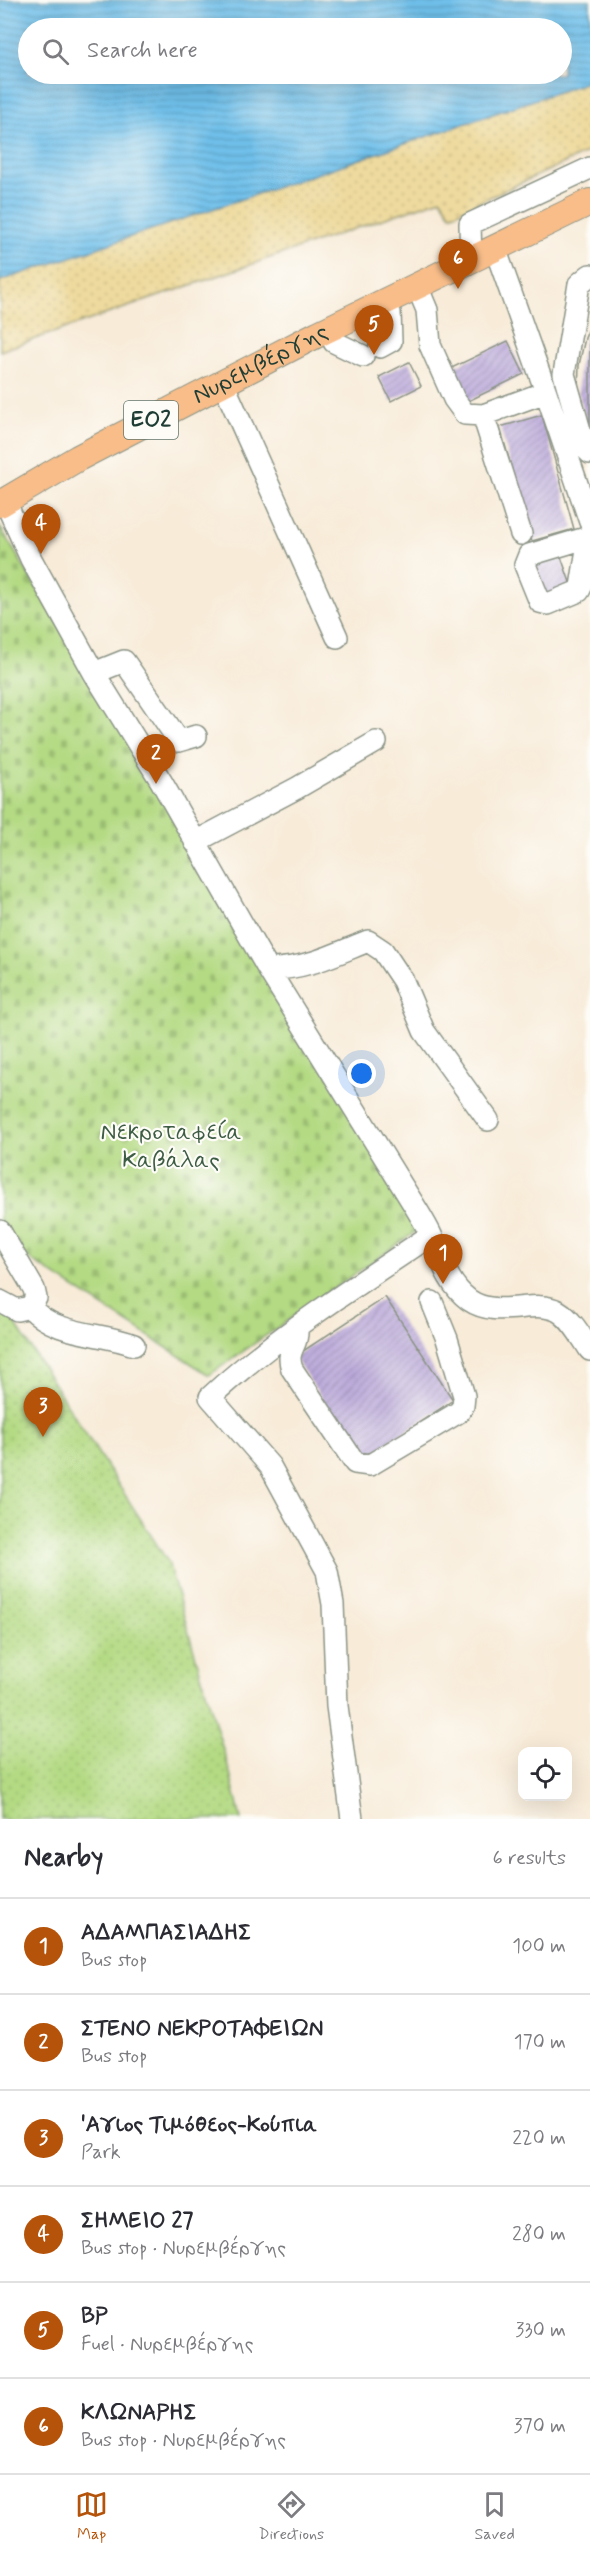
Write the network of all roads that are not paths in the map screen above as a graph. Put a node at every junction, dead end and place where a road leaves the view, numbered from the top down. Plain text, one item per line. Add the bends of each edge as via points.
1 (590, 168) edge
2 (590, 202) edge
3 (495, 248) junction
4 (471, 260) junction
5 (590, 275) edge
6 (417, 286) junction
7 (390, 312) dead end
8 (334, 342) dead end
9 (223, 383) junction
10 (546, 392) junction
11 (483, 415) junction
12 (590, 453) edge
13 (3, 502) edge
14 (590, 522) edge
15 (521, 534) dead end
16 (337, 637) dead end
17 (94, 673) junction
18 (196, 736) dead end
19 (375, 742) dead end
20 (195, 842) junction
21 (268, 969) junction
22 (488, 1120) dead end
23 (0, 1231) edge
24 (431, 1235) junction
25 (0, 1300) edge
26 (432, 1302) dead end
27 (30, 1307) junction
28 (297, 1328) junction
29 (134, 1345) dead end
30 (590, 1350) edge
31 (352, 1819) edge

1 - 4 street via 470,224
2 - 3 main road, Νυρεμβέργης / ΕΟ2
3 - 4 main road, Νυρεμβέργης / ΕΟ2
3 - 10 street
4 - 6 main road, Νυρεμβέργης / ΕΟ2
5 - 12 street via 579,285 564,374 585,448
6 - 9 main road, Νυρεμβέργης / ΕΟ2
6 - 11 street via 427,310 430,345 454,399 465,414
7 - 8 street via 391,341 372,351
9 - 13 main road, Νυρεμβέργης / ΕΟ2 via 78,458
9 - 16 street
10 - 11 street
10 - 14 street
11 - 15 street
13 - 17 street
17 - 18 street via 124,661 179,741
17 - 20 street
19 - 20 street
20 - 21 street
21 - 22 street via 287,970 316,962 368,941 383,951 403,981 424,1031
21 - 24 street
23 - 27 street via 34,1289 36,1298
24 - 28 street
24 - 30 street via 450,1278 469,1300 494,1310 558,1311
25 - 27 street via 17,1310
26 - 28 street via 464,1396 463,1406 370,1465 355,1463 292,1369 289,1351 296,1343
27 - 29 street via 57,1326
28 - 31 street via 210,1397 270,1466 327,1571 333,1604 337,1706

